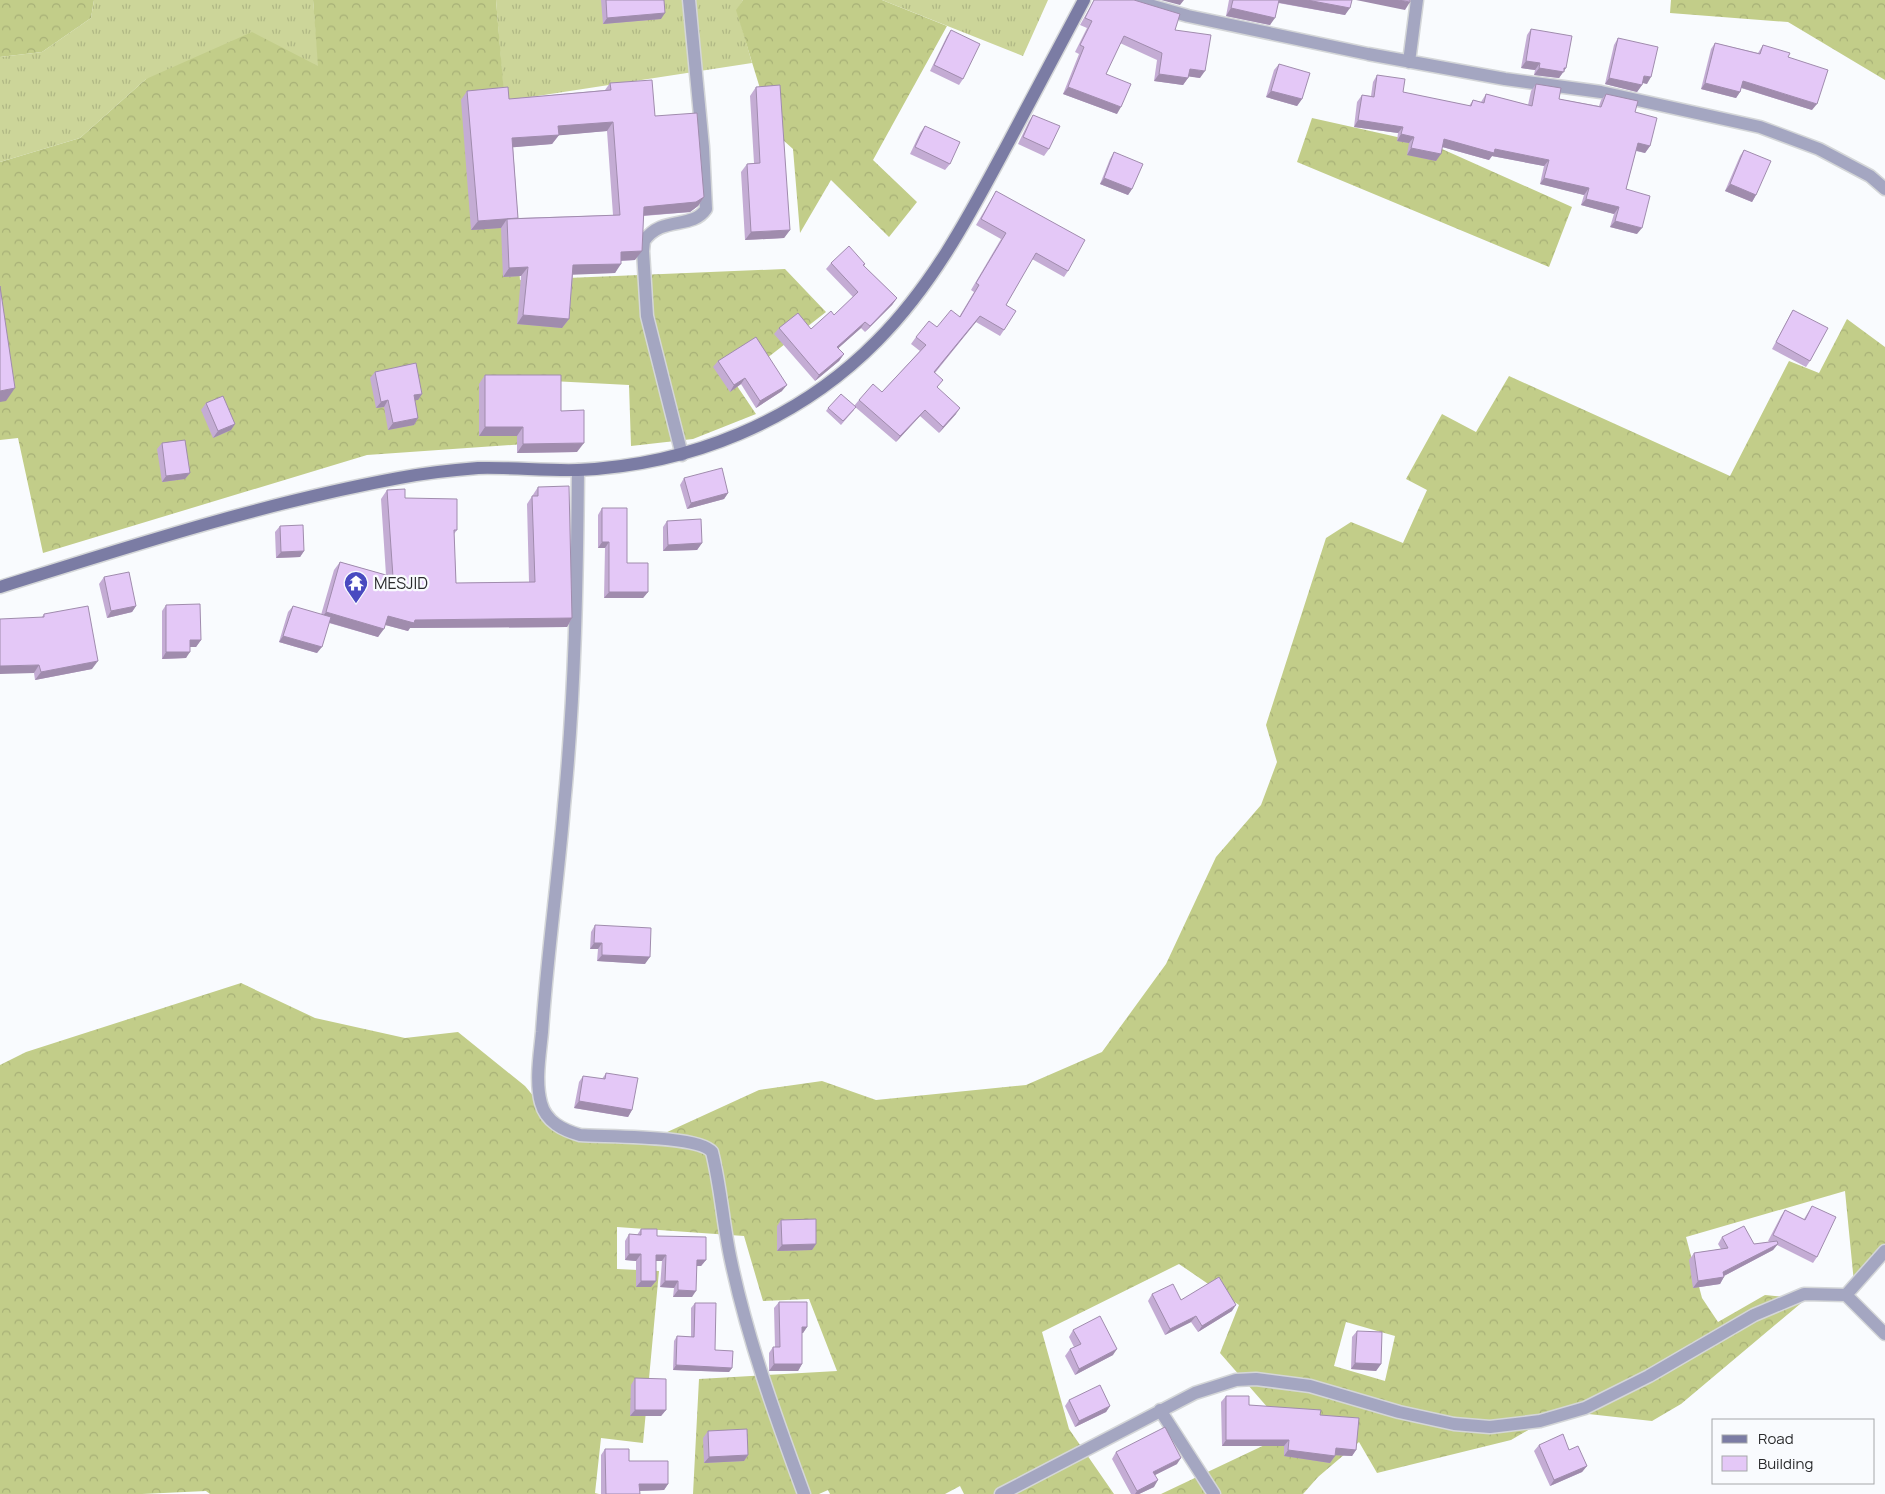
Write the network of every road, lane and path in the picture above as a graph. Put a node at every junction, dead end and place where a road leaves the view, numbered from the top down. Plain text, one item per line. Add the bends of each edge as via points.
1 (689, 0) edge
2 (1084, 0) edge
3 (1132, 0) edge
4 (1417, 0) edge
5 (1409, 62) junction
6 (1885, 190) edge
7 (682, 455) junction
8 (578, 470) junction
9 (0, 587) edge
10 (1885, 1251) edge
11 (1846, 1295) junction
12 (1885, 1334) edge
13 (1160, 1410) junction
14 (804, 1494) edge
15 (1001, 1494) edge
16 (1214, 1494) edge

1 - 7 street via 706,208 698,217 659,227 644,241 643,251 647,316
2 - 7 street via 961,231 908,307 870,348 805,400 730,438
3 - 5 street via 1188,16
4 - 5 street
5 - 6 street via 1602,92 1760,127 1818,149 1870,176
7 - 8 street
8 - 9 street via 479,468 393,479 148,540
8 - 14 street via 576,643 564,805 545,987 539,1085 541,1103 553,1123 573,1134 684,1141 705,1145 712,1152 732,1263 754,1349
10 - 11 street
11 - 12 street
11 - 13 street via 1804,1294 1754,1315 1649,1376 1585,1408 1540,1421 1490,1427 1454,1424 1310,1386 1256,1379 1221,1384
13 - 15 street
13 - 16 street

